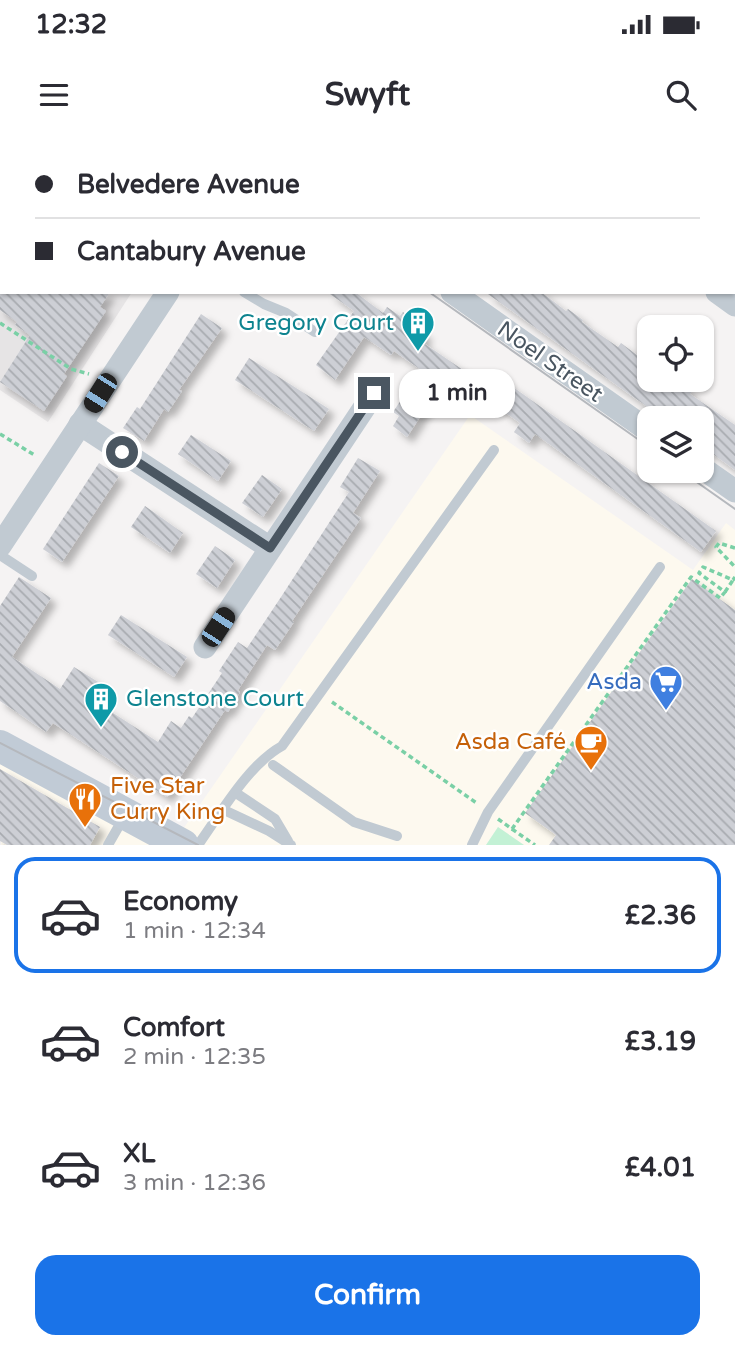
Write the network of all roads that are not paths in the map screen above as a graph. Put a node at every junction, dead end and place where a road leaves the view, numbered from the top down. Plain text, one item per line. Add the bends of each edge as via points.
1 (167, 294) edge
2 (247, 294) edge
3 (455, 294) edge
4 (720, 294) edge
5 (735, 305) edge
6 (315, 332) dead end
7 (374, 393) dead end
8 (637, 423) edge
9 (80, 424) junction
10 (494, 450) dead end
11 (714, 476) edge
12 (735, 491) edge
13 (0, 546) edge
14 (270, 548) junction
15 (0, 555) edge
16 (660, 567) dead end
17 (32, 576) dead end
18 (205, 647) dead end
19 (0, 746) edge
20 (273, 765) dead end
21 (236, 793) junction
22 (224, 810) junction
23 (126, 813) junction
24 (397, 836) dead end
25 (290, 844) edge
26 (108, 845) edge
27 (183, 845) edge
28 (198, 845) edge
29 (472, 845) edge

1 - 9 street
2 - 6 lane
3 - 8 street, Noel Street
4 - 5 street
7 - 14 street
9 - 13 street
9 - 14 street
10 - 21 lane via 282,746 257,766
11 - 12 street
14 - 18 street
15 - 17 lane
16 - 29 lane via 488,812
19 - 23 street
20 - 24 lane via 354,822
21 - 22 lane
21 - 25 lane via 275,819
22 - 25 lane
22 - 28 lane
23 - 26 lane
23 - 27 street

